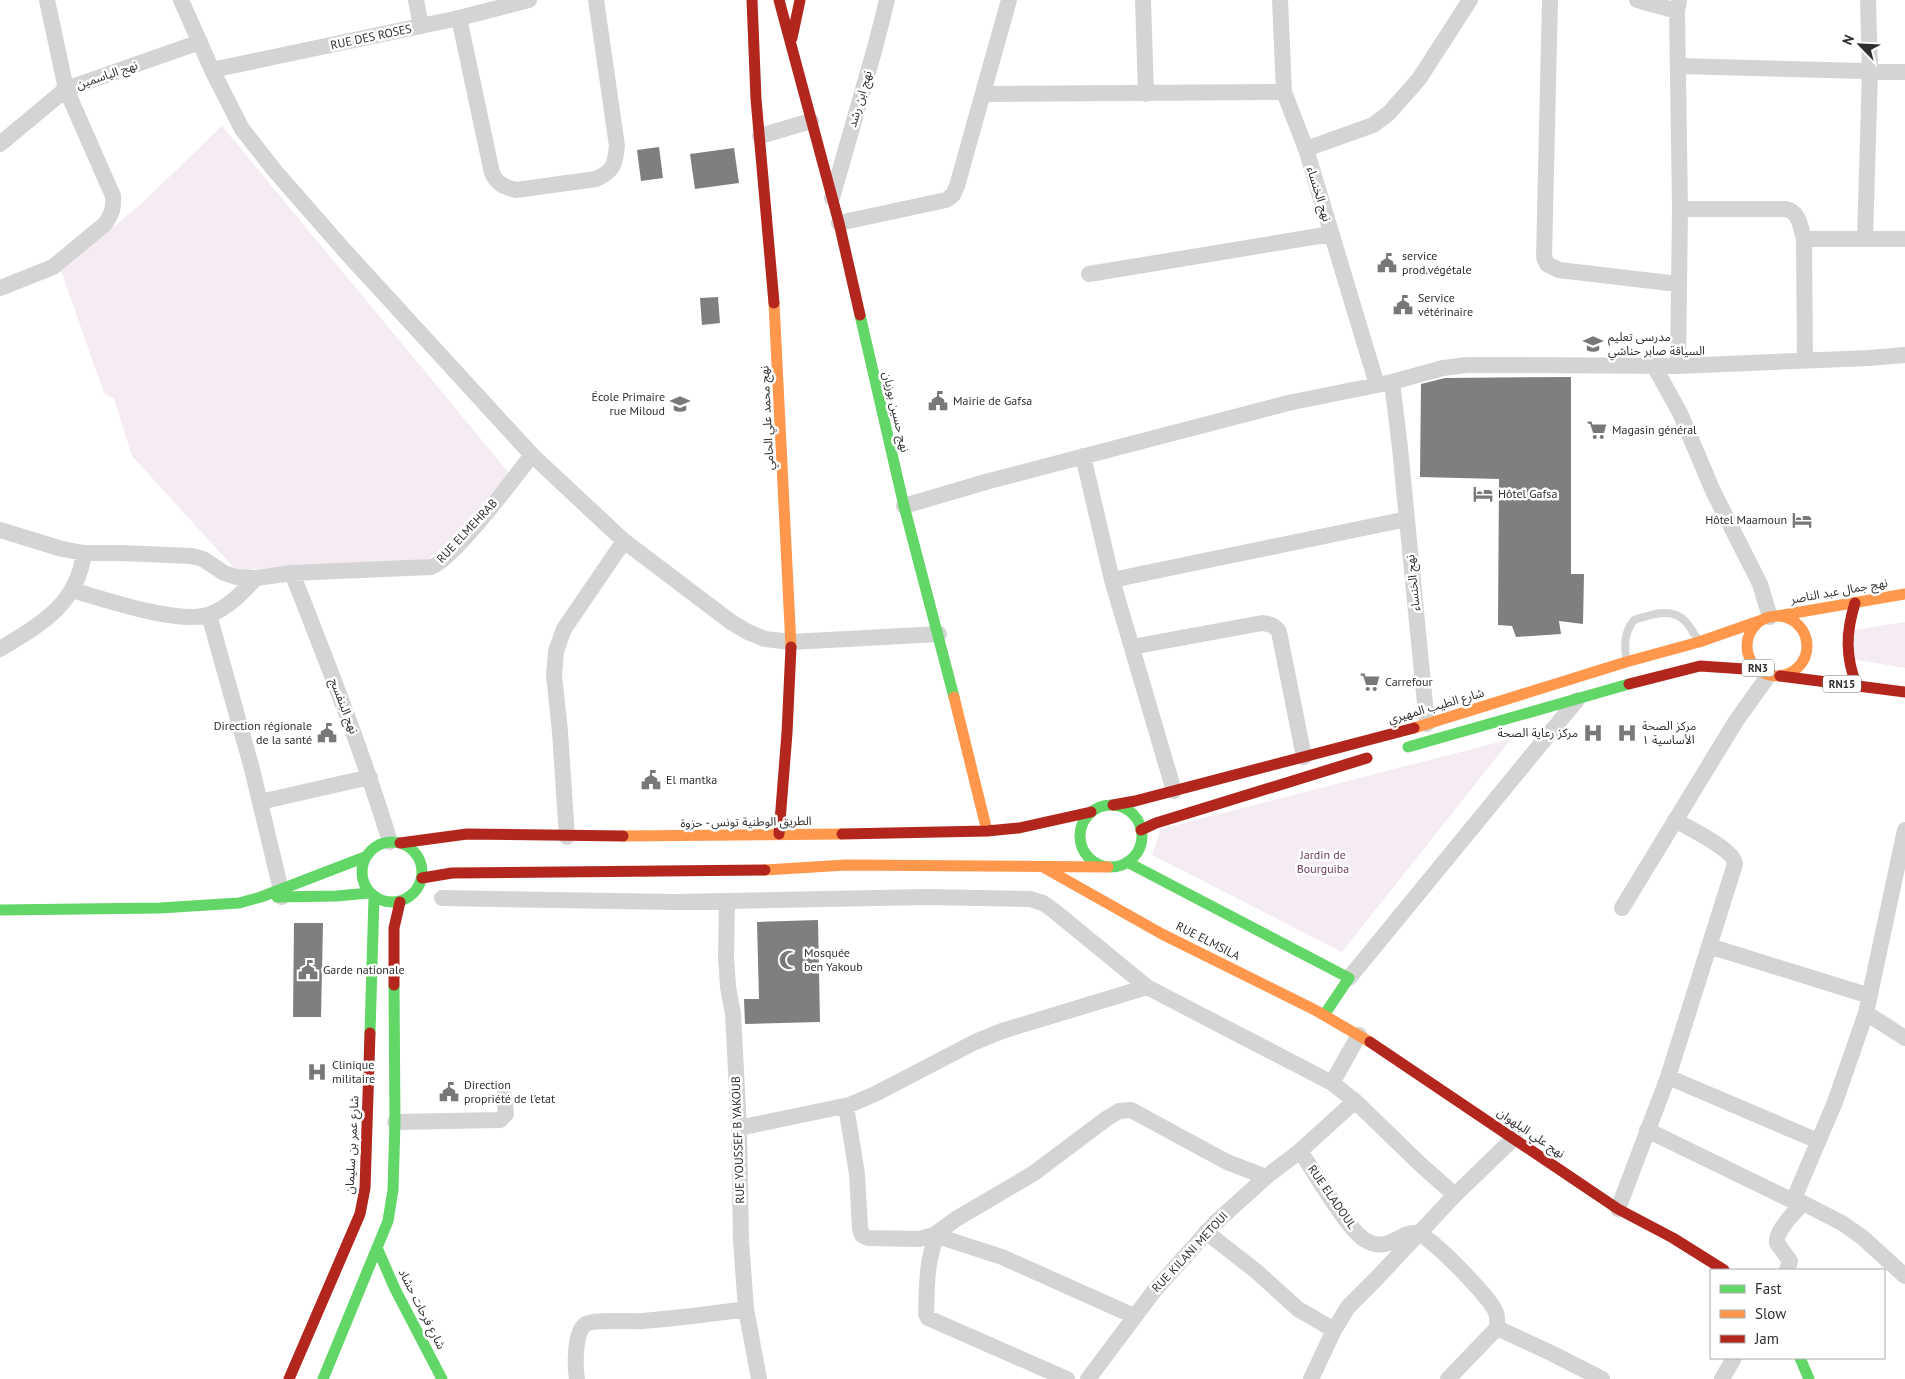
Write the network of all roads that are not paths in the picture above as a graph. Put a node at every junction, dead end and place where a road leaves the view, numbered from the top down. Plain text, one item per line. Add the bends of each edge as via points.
1 (47, 0) edge
2 (181, 0) edge
3 (416, 0) edge
4 (529, 0) edge
5 (596, 0) edge
6 (752, 0) edge
7 (779, 0) edge
8 (800, 0) edge
9 (887, 0) edge
10 (1009, 0) edge
11 (1144, 0) edge
12 (1280, 0) edge
13 (1470, 0) edge
14 (1550, 0) edge
15 (1637, 0) edge
16 (1868, 0) edge
17 (1678, 5) edge
18 (460, 18) junction
19 (421, 26) junction
20 (200, 42) junction
21 (791, 44) junction
22 (1678, 66) junction
23 (212, 70) junction
24 (1870, 71) junction
25 (1905, 72) edge
26 (66, 89) junction
27 (1284, 92) junction
28 (983, 94) junction
29 (1146, 94) junction
30 (811, 121) junction
31 (760, 136) junction
32 (0, 144) edge
33 (1306, 149) junction
34 (832, 198) junction
35 (1680, 210) junction
36 (839, 223) junction
37 (1331, 234) junction
38 (1865, 238) junction
39 (1804, 239) junction
40 (1905, 239) edge
41 (1089, 274) dead end
42 (1678, 284) junction
43 (0, 288) edge
44 (1905, 355) edge
45 (1804, 361) junction
46 (1654, 366) junction
47 (1678, 366) junction
48 (1384, 383) junction
49 (532, 455) junction
50 (1083, 456) junction
51 (904, 506) junction
52 (1407, 519) junction
53 (0, 530) edge
54 (624, 541) junction
55 (84, 553) junction
56 (292, 573) junction
57 (256, 578) junction
58 (1112, 580) junction
59 (72, 590) junction
60 (1905, 594) edge
61 (1855, 603) junction
62 (209, 615) junction
63 (1770, 618) junction
64 (939, 634) junction
65 (791, 642) junction
66 (1699, 642) junction
67 (1132, 647) junction
68 (0, 649) edge
69 (1626, 662) junction
70 (1770, 674) junction
71 (1857, 686) junction
72 (1905, 692) edge
73 (1579, 698) junction
74 (1427, 724) junction
75 (1397, 750) dead end
76 (1380, 754) dead end
77 (1304, 757) junction
78 (370, 777) junction
79 (1174, 791) junction
80 (260, 802) junction
81 (1113, 805) junction
82 (1091, 812) junction
83 (1675, 820) junction
84 (1141, 830) junction
85 (1905, 830) edge
86 (986, 831) junction
87 (779, 834) junction
88 (567, 837) junction
89 (395, 842) junction
90 (366, 856) junction
91 (1902, 860) edge
92 (1127, 862) junction
93 (1043, 867) junction
94 (1108, 867) junction
95 (422, 878) junction
96 (282, 893) junction
97 (372, 895) junction
98 (442, 898) dead end
99 (727, 901) junction
100 (400, 902) junction
101 (1622, 908) dead end
102 (0, 910) edge
103 (1710, 946) junction
104 (1349, 978) junction
105 (1147, 987) junction
106 (1870, 996) junction
107 (1866, 1013) junction
108 (1324, 1014) junction
109 (1359, 1035) junction
110 (1905, 1038) edge
111 (1668, 1077) junction
112 (1332, 1083) junction
113 (504, 1095) dead end
114 (1355, 1101) junction
115 (846, 1106) junction
116 (396, 1122) junction
117 (739, 1128) junction
118 (1647, 1130) junction
119 (1514, 1138) junction
120 (1818, 1142) junction
121 (1300, 1151) junction
122 (1266, 1177) junction
123 (1455, 1195) junction
124 (1798, 1202) junction
125 (1618, 1209) junction
126 (1206, 1232) junction
127 (1419, 1234) junction
128 (935, 1236) junction
129 (378, 1250) junction
130 (1722, 1269) edge
131 (1787, 1269) edge
132 (1905, 1276) edge
133 (746, 1309) junction
134 (1134, 1316) junction
135 (1497, 1328) junction
136 (1334, 1330) junction
137 (1733, 1359) edge
138 (1800, 1359) edge
139 (290, 1379) edge
140 (323, 1379) edge
141 (442, 1379) edge
142 (577, 1379) edge
143 (759, 1379) edge
144 (1067, 1379) edge
145 (1088, 1379) edge
146 (1311, 1379) edge
147 (1448, 1379) edge
148 (1602, 1379) edge
149 (1722, 1379) edge
150 (1809, 1379) edge

1 - 26 street
2 - 20 street
3 - 19 street
4 - 18 street, RUE DES ROSES
5 - 18 street via 617,146 616,162 608,174 596,179 516,190 496,182 492,173
6 - 31 main road, نهج محمد علي الحامي
7 - 21 main road, نهج حسين بوزيان
8 - 21 main road
9 - 34 street, نهج ابن رشد
10 - 28 street
11 - 29 street
12 - 27 street, نهج الخنساء
13 - 33 street via 1419,79 1389,113 1373,125
14 - 42 street via 1544,258 1547,264 1559,270
15 - 17 street
16 - 24 street
17 - 22 street
18 - 19 street, RUE DES ROSES
19 - 23 street, RUE DES ROSES
20 - 23 street
20 - 26 street, نهج الياسمين
21 - 30 main road, نهج حسين بوزيان
22 - 24 street
22 - 35 street
23 - 49 street via 242,129 275,171
24 - 25 street
24 - 38 street
26 - 32 street, نهج الياسمين
26 - 43 street via 113,196 114,206 105,224 53,267
27 - 29 street
27 - 33 street, نهج الخنساء
28 - 29 street
28 - 36 street via 953,195 946,200
30 - 31 street
30 - 34 main road, نهج حسين بوزيان
31 - 65 main road, نهج محمد علي الحامي via 774,279
33 - 37 street, نهج الخنساء
34 - 36 main road, نهج حسين بوزيان
35 - 39 street via 1792,210 1798,216
35 - 42 street
36 - 51 main road, نهج حسين بوزيان
37 - 41 street
37 - 48 street, نهج الخنساء
38 - 39 street
38 - 40 street
39 - 45 street
42 - 47 street
44 - 45 street
45 - 47 street
46 - 47 street
46 - 48 street via 1468,365
46 - 63 street via 1680,413 1713,491 1760,584
48 - 50 street via 1288,402
48 - 52 street, نهج الخنساء
49 - 54 street
49 - 56 street, RUE ELMEHRAB via 462,540 436,565
50 - 51 street
50 - 58 street
51 - 64 main road, نهج حسين بوزيان
52 - 58 street
52 - 74 street, نهج الخنساء
53 - 55 street, RUE ELMEHRAB via 62,550
54 - 65 street via 731,622 765,638
54 - 88 street via 564,629 556,651 554,675
55 - 57 street, RUE ELMEHRAB via 192,556 231,576
55 - 59 street via 79,577
56 - 57 street, RUE ELMEHRAB
56 - 78 street, نهج البنفسج
57 - 62 street via 241,594
58 - 67 street
59 - 62 street via 142,611
59 - 68 street via 52,615
60 - 61 main road, نهج جمال عبد الناصر
61 - 63 main road, نهج جمال عبد الناصر
61 - 71 main road via 1849,620 1847,646 1849,669
62 - 80 street
63 - 66 main road, شارع الطيب المهيري
63 - 70 main road, RN3 via 1755,627 1748,645 1753,664
63 - 70 main road, RN3 via 1789,619 1797,624 1806,641 1806,651 1798,668 1789,673
64 - 65 street
64 - 86 main road, نهج حسين بوزيان
65 - 87 main road, نهج محمد علي الحامي
66 - 69 main road, شارع الطيب المهيري
66 - 69 lane via 1685,620 1672,613 1634,620 1626,630
67 - 77 street via 1262,622 1271,624 1279,632
67 - 79 street
69 - 74 main road, شارع الطيب المهيري
70 - 71 main road, RN15
70 - 73 main road via 1700,666
70 - 83 street via 1736,721
71 - 72 main road, RN15
73 - 75 main road
73 - 104 street
74 - 77 main road, شارع الطيب المهيري
76 - 84 main road
77 - 79 main road, شارع الطيب المهيري
78 - 80 street
78 - 89 street, نهج البنفسج
79 - 81 main road, شارع الطيب المهيري
80 - 96 street
81 - 82 main road
81 - 84 main road via 1132,813
82 - 86 main road, الطريق الوطنية تونس - حزوة via 1019,828
82 - 94 main road via 1081,827 1081,845 1092,860
83 - 101 street
83 - 103 street via 1726,850 1735,859
84 - 92 main road via 1141,845
85 - 91 street
86 - 87 main road, الطريق الوطنية تونس - حزوة
87 - 88 main road, الطريق الوطنية تونس - حزوة
88 - 89 main road, الطريق الوطنية تونس - حزوة via 467,834
89 - 90 main road via 380,844
89 - 95 main road via 409,847 416,854 421,863
90 - 96 main road
90 - 97 main road via 362,880
91 - 106 street
92 - 94 main road
92 - 104 main road
93 - 94 main road
93 - 95 main road via 846,865 762,870 452,873
93 - 108 main road, RUE ELMSILA via 1105,904
95 - 100 main road via 412,895
96 - 97 main road
96 - 102 main road via 238,903 160,908
97 - 100 main road via 382,901
97 - 139 main road, شارع عمر بن سليمان via 365,1188 351,1238
98 - 99 street
99 - 105 street via 928,897 1030,899 1053,910
99 - 117 street, RUE YOUSSEF B YAKOUB via 726,956 733,1014
100 - 116 main road via 394,928
103 - 106 street
103 - 111 street
104 - 108 main road
105 - 112 street
105 - 115 street via 1002,1030
106 - 107 street
107 - 110 street
107 - 120 street
108 - 109 main road, نهج علي البلهوان
109 - 112 street
109 - 119 main road, نهج علي البلهوان
111 - 118 street
111 - 120 street
112 - 114 street
113 - 116 street via 506,1114 500,1120
114 - 121 street, RUE KILANI METOUI
114 - 123 street
115 - 117 street
115 - 128 street via 854,1143 862,1235 868,1238 919,1239
116 - 129 main road via 393,1190 388,1222
117 - 133 street, RUE YOUSSEF B YAKOUB
118 - 124 street
118 - 125 street
119 - 123 street
119 - 125 main road, نهج علي البلهوان
120 - 124 street
121 - 122 street, RUE KILANI METOUI
121 - 127 street, RUE ELADOUL via 1356,1232 1366,1241 1382,1245 1410,1234
122 - 126 street, RUE KILANI METOUI
122 - 128 street via 1227,1162 1131,1110 1119,1111 1034,1173 956,1219
123 - 127 street
124 - 131 street via 1776,1240 1790,1261
124 - 132 street via 1842,1223
125 - 130 main road, نهج علي البلهوان
126 - 134 street, RUE KILANI METOUI
126 - 136 street via 1298,1309
127 - 135 street via 1439,1249 1487,1297 1496,1312
127 - 136 street via 1348,1307
128 - 134 street via 1002,1257
128 - 144 street via 928,1272 928,1318
129 - 140 main road
129 - 141 main road, شارع فرحات حشاد
133 - 142 street via 585,1324 580,1330 576,1349
133 - 143 street, RUE YOUSSEF B YAKOUB
134 - 145 street, RUE KILANI METOUI
135 - 147 street
135 - 148 street
136 - 146 street
137 - 149 street
138 - 150 main road

